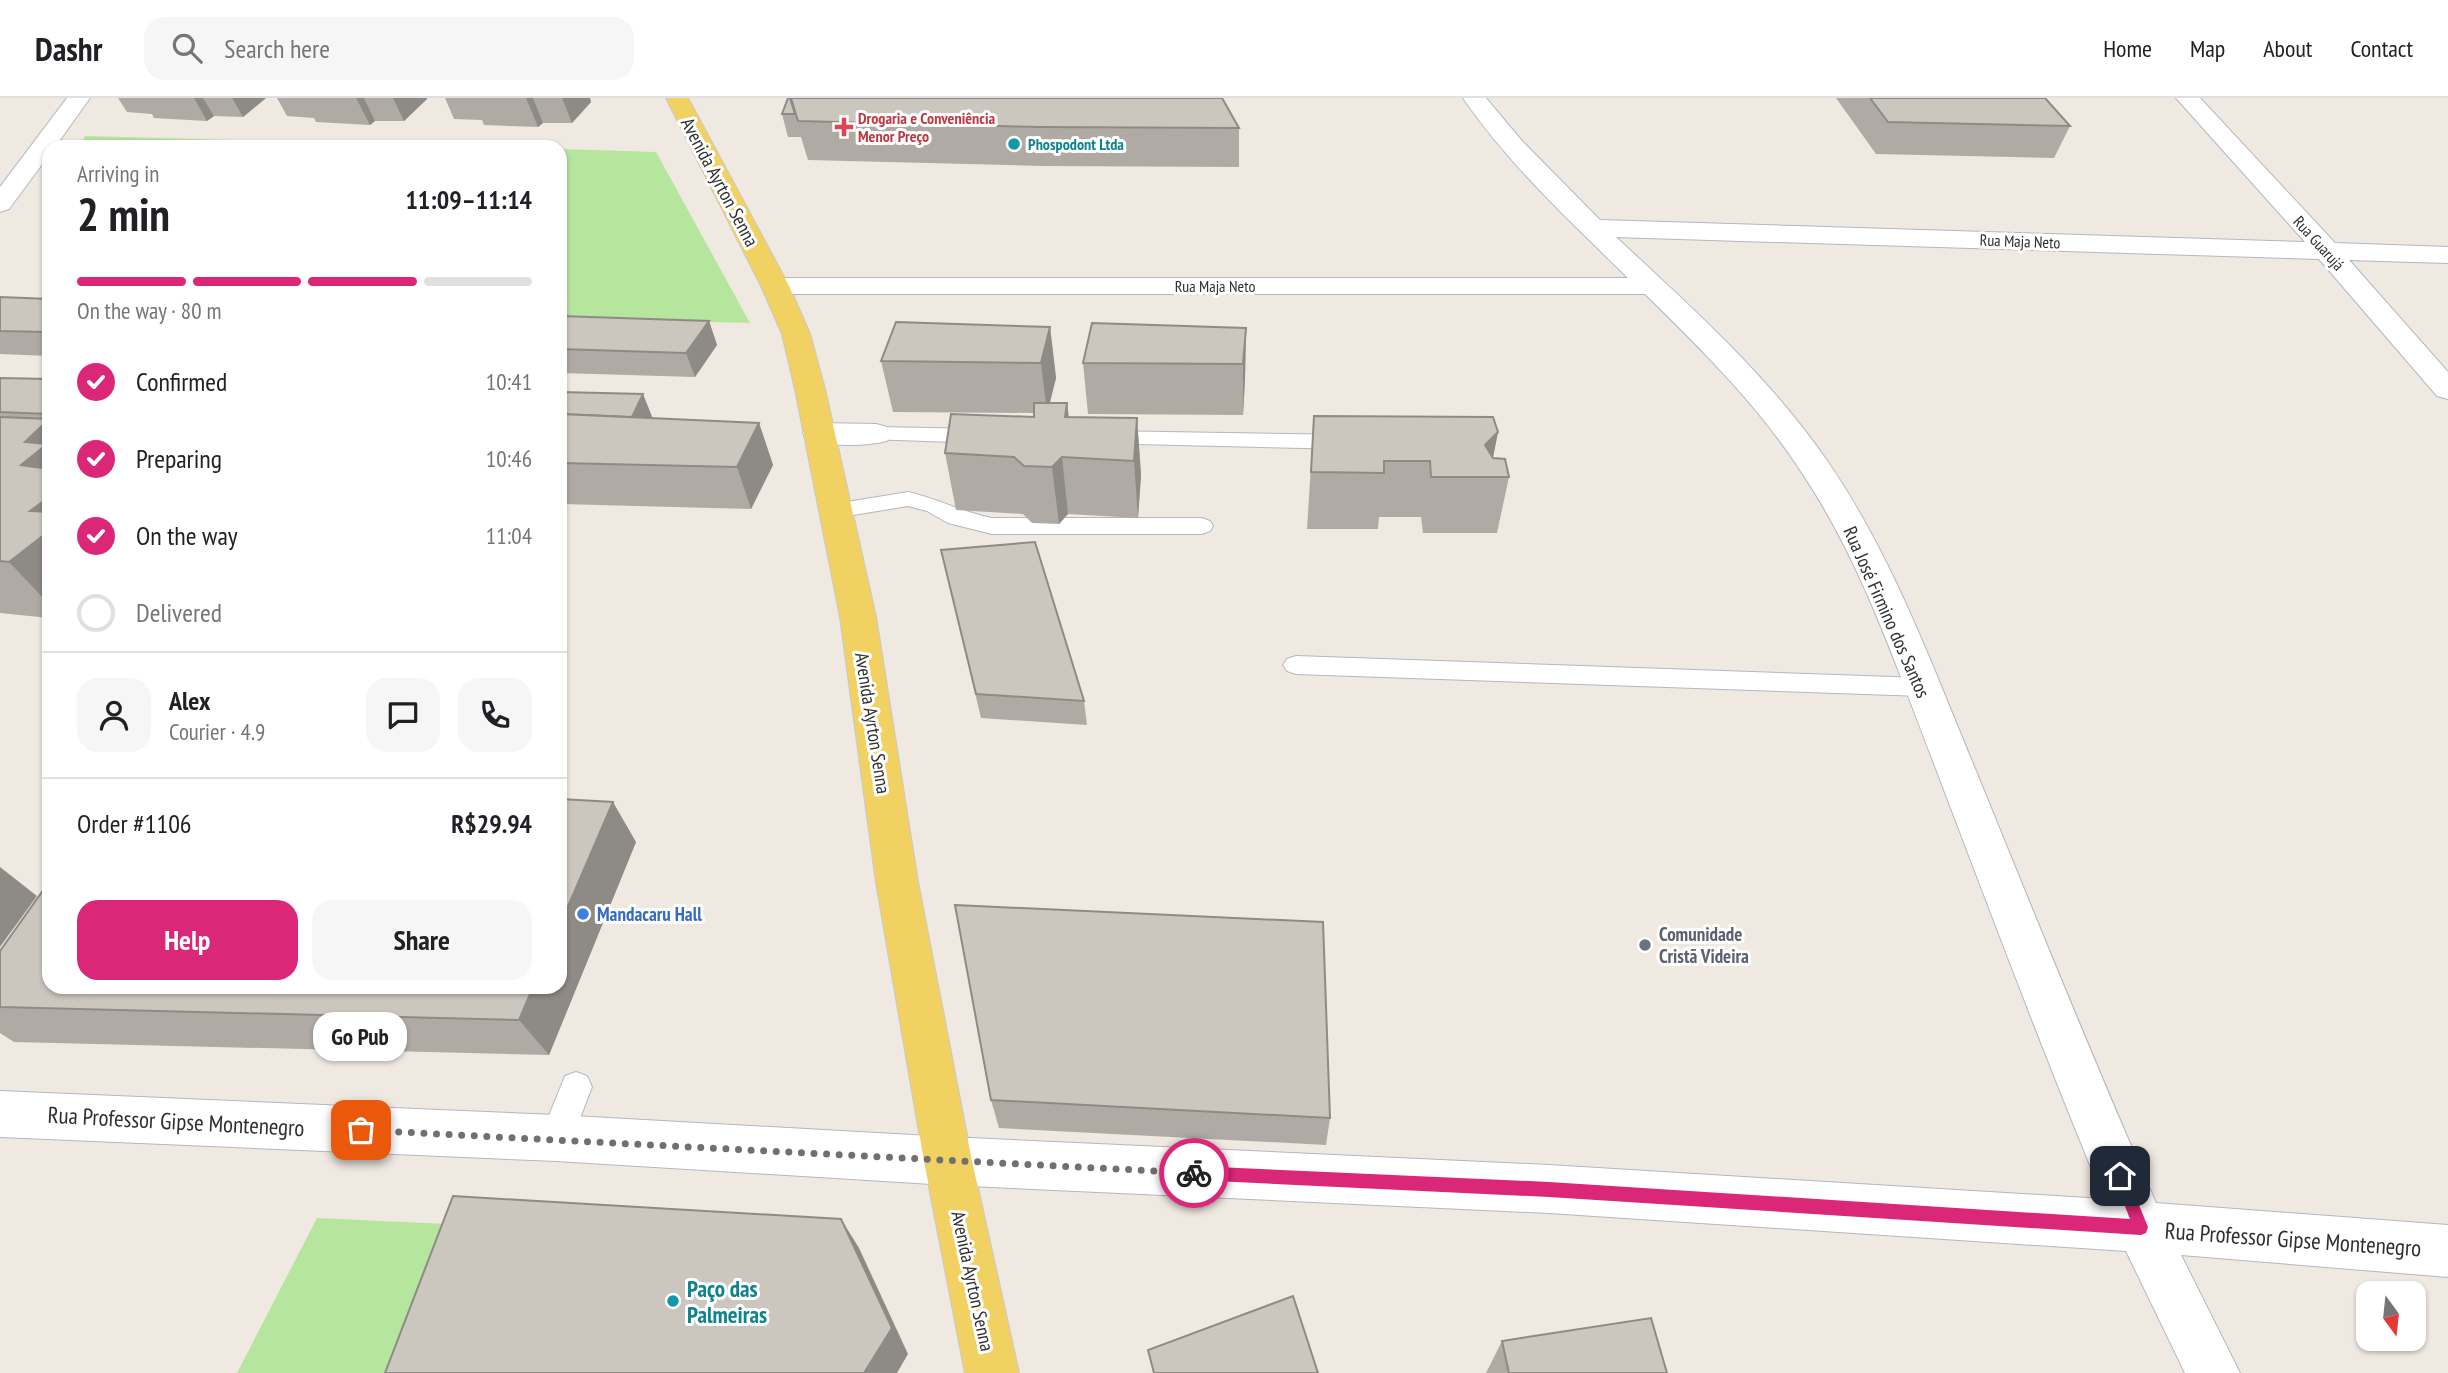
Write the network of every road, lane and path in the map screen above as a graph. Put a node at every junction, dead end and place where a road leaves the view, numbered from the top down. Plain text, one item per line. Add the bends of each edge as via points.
1 (79, 98) edge
2 (677, 98) edge
3 (1474, 98) edge
4 (2187, 98) edge
5 (48, 140) edge
6 (42, 148) edge
7 (0, 204) edge
8 (1591, 228) junction
9 (2326, 250) junction
10 (2448, 255) edge
11 (775, 286) junction
12 (1654, 286) junction
13 (2448, 390) edge
14 (819, 433) junction
15 (876, 434) joint
16 (1000, 436) edge
17 (1082, 437) edge
18 (1357, 442) edge
19 (835, 511) junction
20 (1202, 526) dead end
21 (1296, 665) dead end
22 (1922, 687) junction
23 (576, 1087) dead end
24 (0, 1114) edge
25 (556, 1138) junction
26 (948, 1161) junction
27 (2141, 1227) junction
28 (2448, 1251) edge
29 (992, 1373) edge
30 (2213, 1373) edge

1 - 5 street
2 - 11 main road, Avenida Ayrton Senna
3 - 8 street, Rua José Firmino dos Santos
4 - 9 street, Rua Guarujá
6 - 7 street
8 - 9 street, Rua Maja Neto
8 - 12 street, Rua José Firmino dos Santos
9 - 10 street, Rua Maja Neto
9 - 13 street, Rua Guarujá
11 - 12 street, Rua Maja Neto
11 - 14 main road, Avenida Ayrton Senna via 796,334
12 - 22 street, Rua José Firmino dos Santos via 1769,407 1814,467 1855,534
14 - 15 street
14 - 19 main road, Avenida Ayrton Senna
15 - 16 lane
17 - 18 lane
19 - 20 lane via 908,499 992,526
19 - 26 main road, Avenida Ayrton Senna via 858,617 897,882
21 - 22 lane
22 - 27 street, Rua José Firmino dos Santos
23 - 25 lane
24 - 25 street, Rua Professor Gipse Montenegro
25 - 26 street, Rua Professor Gipse Montenegro
26 - 27 street, Rua Professor Gipse Montenegro via 1549,1189
26 - 29 main road, Avenida Ayrton Senna
27 - 28 street, Rua Professor Gipse Montenegro
27 - 30 street, Rua José Firmino dos Santos

